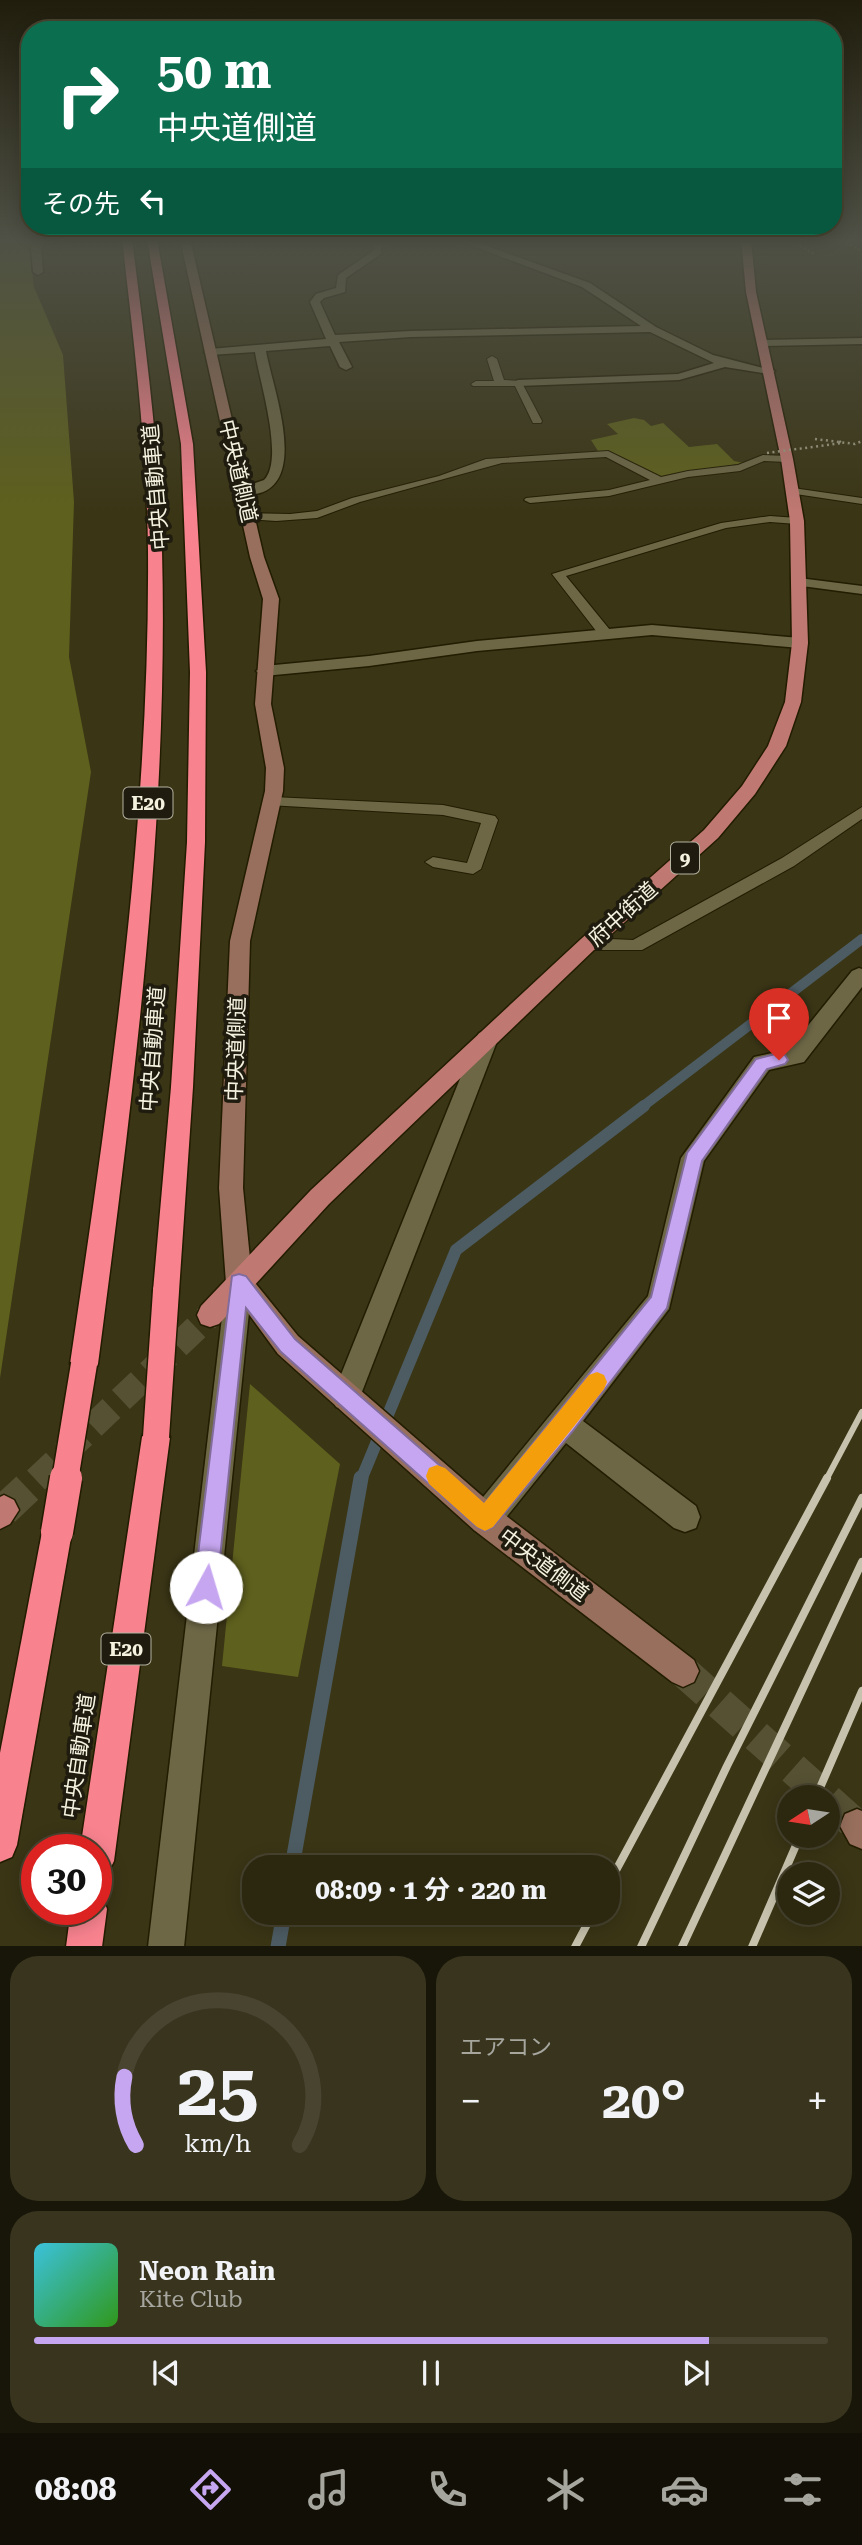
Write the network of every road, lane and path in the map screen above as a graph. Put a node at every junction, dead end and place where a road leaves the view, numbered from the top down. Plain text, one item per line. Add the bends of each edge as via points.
1 (137, 330) edge
2 (168, 330) edge
3 (205, 330) edge
4 (325, 330) edge
5 (652, 330) joint
6 (760, 330) edge
7 (332, 341) junction
8 (862, 341) edge
9 (260, 348) junction
10 (210, 352) junction
11 (766, 357) junction
12 (492, 359) dead end
13 (726, 364) junction
14 (345, 367) dead end
15 (500, 383) junction
16 (518, 383) junction
17 (476, 384) dead end
18 (537, 421) dead end
19 (814, 439) dead end
20 (839, 441) junction
21 (862, 441) edge
22 (767, 453) dead end
23 (787, 459) junction
24 (658, 480) junction
25 (793, 491) junction
26 (243, 492) junction
27 (530, 500) dead end
28 (862, 500) edge
29 (248, 516) junction
30 (797, 520) junction
31 (799, 582) junction
32 (862, 590) edge
33 (605, 633) junction
34 (800, 643) junction
35 (264, 671) junction
36 (273, 802) junction
37 (862, 812) edge
38 (433, 862) dead end
39 (588, 944) junction
40 (862, 977) edge
41 (487, 1039) junction
42 (239, 1283) junction
43 (210, 1315) tunnel mouth
44 (346, 1397) junction
45 (564, 1424) junction
46 (685, 1517) dead end
47 (485, 1520) junction
48 (683, 1671) tunnel mouth
49 (100, 1834) edge
50 (0, 1845) edge
51 (87, 1925) edge
52 (84, 1946) edge
53 (166, 1946) edge

1 - 50 highway, 中央自動車道 / E20, bridge via 151,447 155,551 155,676 145,847 122,1092 84,1364
2 - 49 highway, 中央自動車道 / E20, bridge via 187,444 198,673 197,842 156,1437
3 - 10 street, 中央道側道
4 - 7 street
5 - 7 street via 408,333
5 - 13 street
6 - 11 main road, 府中街道 / 9
7 - 9 street
7 - 14 street
8 - 11 street
9 - 10 street
9 - 26 street via 279,446 277,473 256,491
10 - 26 street, 中央道側道
11 - 13 street via 744,356
11 - 23 main road, 府中街道 / 9
12 - 15 lane
13 - 16 street via 679,377
15 - 16 lane
15 - 17 lane
16 - 18 lane
19 - 20 path, bridge
20 - 21 path
20 - 22 path, bridge via 842,443
23 - 24 lane via 763,458 740,468
23 - 25 main road, 府中街道 / 9
24 - 27 lane via 609,493
24 - 29 lane via 608,454 502,460 310,517
25 - 28 lane
25 - 30 main road, 府中街道 / 9
26 - 29 street, 中央道側道
29 - 35 street, 中央道側道 via 271,599
30 - 31 main road, 府中街道 / 9
30 - 33 lane via 725,525 558,574
31 - 32 street
31 - 34 main road, 府中街道 / 9
33 - 34 street via 652,630
33 - 35 street
34 - 39 main road, 府中街道 / 9 via 793,702 777,746 749,790 711,834
35 - 36 street, 中央道側道 via 263,705 275,768
36 - 38 lane via 443,810 490,820 473,869
36 - 42 street, 中央道側道 via 240,941 231,1188
37 - 39 lane via 788,862 636,946
39 - 41 main road, 府中街道 / 9
40 - 45 street via 796,1056 762,1063 693,1158 660,1301
41 - 42 main road, 府中街道 / 9 via 320,1197
41 - 44 street
42 - 43 main road, 府中街道 / 9
42 - 44 street, 中央道側道 via 288,1346
42 - 53 street
44 - 47 street, 中央道側道
45 - 46 street
45 - 47 street
47 - 48 street, 中央道側道
51 - 52 highway

